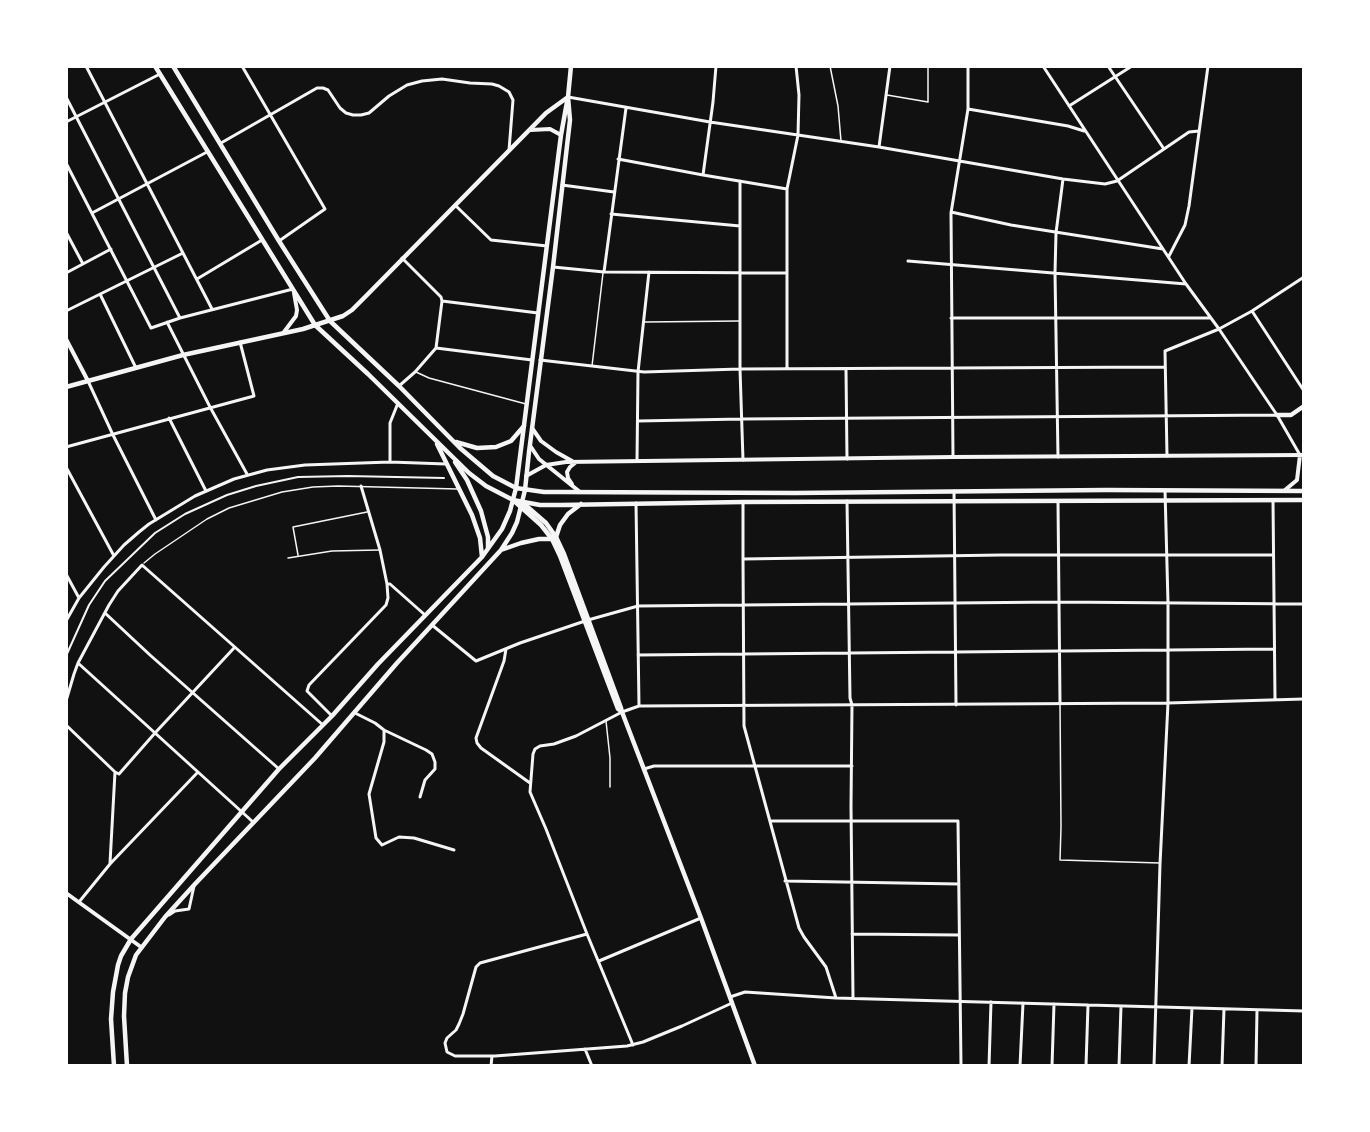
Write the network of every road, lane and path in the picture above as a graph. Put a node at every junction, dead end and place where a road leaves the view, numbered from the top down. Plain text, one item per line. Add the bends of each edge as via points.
1 (86, 66) edge
2 (155, 66) edge
3 (173, 66) edge
4 (242, 66) edge
5 (571, 66) edge
6 (716, 66) edge
7 (796, 66) edge
8 (830, 66) edge
9 (890, 66) edge
10 (928, 66) edge
11 (968, 66) edge
12 (1043, 66) edge
13 (1108, 66) edge
14 (1132, 66) edge
15 (1208, 66) edge
16 (160, 74) junction
17 (1115, 77) junction
18 (886, 94) junction
19 (66, 97) edge
20 (568, 98) junction
21 (105, 102) junction
22 (1069, 106) junction
23 (626, 108) junction
24 (968, 109) junction
25 (270, 114) junction
26 (76, 116) junction
27 (66, 122) edge
28 (710, 122) junction
29 (530, 130) junction
30 (1199, 131) junction
31 (1085, 132) junction
32 (561, 135) junction
33 (798, 135) junction
34 (842, 142) junction
35 (220, 143) junction
36 (879, 147) junction
37 (1164, 149) junction
38 (209, 151) junction
39 (508, 152) junction
40 (618, 159) junction
41 (958, 161) junction
42 (66, 163) edge
43 (703, 175) junction
44 (1064, 179) junction
45 (740, 181) junction
46 (1117, 181) junction
47 (147, 184) junction
48 (562, 185) junction
49 (787, 189) junction
50 (614, 192) junction
51 (119, 199) junction
52 (456, 206) junction
53 (951, 212) junction
54 (92, 213) junction
55 (611, 214) junction
56 (740, 226) junction
57 (66, 232) edge
58 (1056, 232) junction
59 (263, 239) junction
60 (279, 241) junction
61 (547, 246) junction
62 (111, 249) junction
63 (1163, 249) junction
64 (183, 253) junction
65 (1168, 256) junction
66 (402, 258) junction
67 (908, 261) dead end
68 (83, 264) junction
69 (951, 265) junction
70 (153, 267) junction
71 (553, 267) junction
72 (604, 272) junction
73 (649, 272) junction
74 (740, 272) junction
75 (66, 273) edge
76 (787, 273) junction
77 (1055, 273) junction
78 (1304, 277) edge
79 (196, 279) junction
80 (127, 281) junction
81 (1186, 284) junction
82 (293, 289) junction
83 (100, 294) junction
84 (442, 301) junction
85 (212, 309) junction
86 (66, 311) edge
87 (1252, 311) junction
88 (538, 313) junction
89 (180, 318) junction
90 (951, 318) junction
91 (1056, 318) junction
92 (1211, 318) junction
93 (330, 321) junction
94 (740, 321) junction
95 (167, 322) junction
96 (643, 322) junction
97 (315, 325) junction
98 (1219, 329) junction
99 (284, 333) junction
100 (66, 339) edge
101 (240, 342) junction
102 (436, 348) junction
103 (183, 355) junction
104 (532, 360) junction
105 (540, 360) junction
106 (592, 367) junction
107 (1057, 367) junction
108 (1165, 367) junction
109 (136, 368) junction
110 (951, 368) junction
111 (740, 369) junction
112 (787, 369) junction
113 (846, 369) junction
114 (415, 372) junction
115 (638, 372) junction
116 (88, 381) junction
117 (399, 386) junction
118 (66, 387) edge
119 (1304, 391) edge
120 (398, 403) junction
121 (527, 404) junction
122 (1304, 406) edge
123 (210, 407) junction
124 (1297, 411) junction
125 (1304, 414) edge
126 (1277, 415) junction
127 (1058, 417) junction
128 (1166, 417) junction
129 (169, 418) junction
130 (847, 418) junction
131 (952, 418) junction
132 (742, 419) junction
133 (638, 421) junction
134 (524, 426) junction
135 (531, 428) junction
136 (113, 435) junction
137 (435, 439) junction
138 (453, 441) junction
139 (530, 444) junction
140 (66, 447) edge
141 (451, 454) junction
142 (1302, 455) edge
143 (1167, 456) junction
144 (953, 457) junction
145 (1058, 457) junction
146 (847, 459) junction
147 (742, 460) junction
148 (1304, 460) edge
149 (390, 462) junction
150 (576, 462) junction
151 (637, 462) junction
152 (447, 464) junction
153 (546, 465) junction
154 (66, 467) edge
155 (247, 474) junction
156 (526, 476) junction
157 (444, 478) dead end
158 (361, 486) junction
159 (573, 486) junction
160 (516, 488) junction
161 (459, 489) junction
162 (525, 490) junction
163 (1165, 490) junction
164 (206, 491) junction
165 (954, 491) junction
166 (1304, 491) edge
167 (580, 492) junction
168 (1283, 492) junction
169 (513, 500) junction
170 (1058, 500) junction
171 (1304, 500) edge
172 (848, 501) junction
173 (954, 501) junction
174 (1165, 501) junction
175 (1274, 501) junction
176 (743, 502) junction
177 (636, 503) junction
178 (581, 504) junction
179 (522, 505) junction
180 (368, 512) junction
181 (156, 519) junction
182 (554, 538) junction
183 (488, 548) junction
184 (380, 550) junction
185 (501, 550) junction
186 (298, 555) junction
187 (1058, 555) junction
188 (1167, 555) junction
189 (1273, 555) junction
190 (114, 556) junction
191 (955, 556) junction
192 (482, 557) junction
193 (288, 558) dead end
194 (743, 559) junction
195 (848, 559) junction
196 (142, 565) junction
197 (66, 574) edge
198 (387, 584) junction
199 (79, 598) junction
200 (1058, 602) junction
201 (955, 603) junction
202 (1168, 603) junction
203 (849, 604) junction
204 (1274, 604) junction
205 (1304, 604) edge
206 (743, 605) junction
207 (638, 606) junction
208 (105, 613) junction
209 (425, 615) junction
210 (66, 621) edge
211 (587, 621) junction
212 (432, 625) junction
213 (235, 648) junction
214 (506, 649) junction
215 (1274, 649) junction
216 (1059, 651) junction
217 (1168, 651) junction
218 (955, 652) junction
219 (849, 653) junction
220 (743, 654) junction
221 (638, 655) junction
222 (66, 656) edge
223 (78, 663) junction
224 (193, 692) junction
225 (1275, 699) junction
226 (1304, 699) edge
227 (66, 701) edge
228 (1060, 703) junction
229 (1168, 703) junction
230 (743, 705) junction
231 (852, 705) junction
232 (956, 705) junction
233 (639, 706) junction
234 (621, 712) junction
235 (355, 713) junction
236 (332, 716) junction
237 (606, 721) junction
238 (66, 725) edge
239 (323, 725) junction
240 (384, 730) junction
241 (155, 733) junction
242 (756, 766) junction
243 (852, 766) junction
244 (279, 770) junction
245 (643, 770) junction
246 (115, 772) junction
247 (198, 772) junction
248 (530, 783) junction
249 (610, 788) dead end
250 (420, 797) dead end
251 (242, 812) junction
252 (771, 821) junction
253 (851, 821) junction
254 (254, 822) junction
255 (454, 850) dead end
256 (110, 864) junction
257 (1160, 864) junction
258 (785, 881) junction
259 (852, 882) junction
260 (195, 884) junction
261 (959, 884) junction
262 (66, 893) edge
263 (79, 902) junction
264 (165, 917) junction
265 (700, 918) junction
266 (587, 934) junction
267 (852, 934) junction
268 (959, 935) junction
269 (131, 939) junction
270 (141, 947) junction
271 (599, 961) junction
272 (836, 998) junction
273 (854, 998) junction
274 (731, 1000) junction
275 (960, 1000) junction
276 (991, 1002) junction
277 (1023, 1003) junction
278 (1054, 1004) junction
279 (1088, 1005) junction
280 (1121, 1006) junction
281 (1156, 1007) junction
282 (1191, 1008) junction
283 (1224, 1009) junction
284 (1257, 1010) junction
285 (1304, 1011) edge
286 (633, 1045) junction
287 (585, 1049) junction
288 (492, 1056) junction
289 (114, 1066) edge
290 (127, 1066) edge
291 (491, 1066) edge
292 (592, 1066) edge
293 (754, 1066) edge
294 (961, 1066) edge
295 (989, 1066) edge
296 (1020, 1066) edge
297 (1052, 1066) edge
298 (1086, 1066) edge
299 (1119, 1066) edge
300 (1154, 1066) edge
301 (1189, 1066) edge
302 (1222, 1066) edge
303 (1256, 1066) edge

1 - 21 street
2 - 16 main road
3 - 35 main road
4 - 25 street
5 - 20 main road
6 - 28 street
7 - 33 street
8 - 34 lane
9 - 18 street
10 - 18 lane via 928,102
11 - 24 street
12 - 22 street
13 - 17 street
14 - 17 street
15 - 30 street
16 - 21 street
16 - 38 main road
17 - 22 street
17 - 37 street
18 - 36 street
19 - 26 street
20 - 23 street
20 - 29 main road
20 - 32 main road
20 - 48 main road via 570,120
21 - 26 street
21 - 47 street
22 - 31 street
23 - 28 street
23 - 40 street
24 - 31 street
24 - 41 street
25 - 35 street
25 - 39 street via 317,88 328,90 346,113 361,116 407,85 422,81 492,84 509,92 513,100
25 - 60 street via 325,209
26 - 27 street
26 - 51 street
28 - 33 street
28 - 43 street
29 - 32 street via 550,129
29 - 39 main road
30 - 37 street via 1189,132
30 - 65 street via 1190,206 1185,225
31 - 46 street
32 - 61 main road
33 - 34 street
33 - 49 street
34 - 36 street
35 - 60 main road
36 - 41 street
37 - 46 street
38 - 47 street
38 - 59 main road
39 - 52 main road
40 - 43 street
40 - 50 street
41 - 44 street
41 - 53 street
42 - 54 street
43 - 45 street
44 - 46 street via 1105,184
44 - 58 street
45 - 49 street
45 - 56 street
46 - 63 street
47 - 51 street
47 - 64 street
48 - 50 street
48 - 71 main road
49 - 76 street
50 - 55 street
51 - 54 street
51 - 70 street
52 - 61 street via 491,240
52 - 66 main road
53 - 58 street
53 - 69 street
54 - 62 street
55 - 56 street
55 - 72 street
56 - 74 street
57 - 68 street
58 - 63 street
58 - 77 street
59 - 79 street
59 - 82 main road
60 - 93 main road
61 - 88 main road
62 - 68 street
62 - 80 street
63 - 65 street
64 - 70 street
64 - 79 street
65 - 81 street
66 - 84 street
66 - 93 main road via 352,310
67 - 69 street
68 - 75 street
69 - 77 street
69 - 90 street
70 - 80 street
70 - 89 street
71 - 72 street
71 - 105 main road
72 - 73 street
72 - 106 lane
73 - 74 street
73 - 96 street
74 - 76 street
74 - 94 street
76 - 112 street
77 - 81 street
77 - 91 street
78 - 87 street
79 - 85 street
80 - 83 street
80 - 95 street via 152,328
81 - 92 street
82 - 85 street
82 - 97 main road
82 - 99 street via 296,316
83 - 86 street
83 - 109 street
84 - 88 street
84 - 102 street
85 - 89 street
87 - 98 street
87 - 119 street
88 - 104 main road
89 - 95 street
90 - 91 street
90 - 110 street
91 - 92 street
91 - 107 street
92 - 98 street
93 - 97 main road
93 - 117 main road
94 - 96 lane
94 - 111 street
95 - 103 street
96 - 115 street
97 - 99 main road
97 - 120 main road
98 - 108 street via 1165,351
98 - 126 street
99 - 101 main road
100 - 116 street
101 - 103 main road
101 - 123 street via 254,396
102 - 104 street
102 - 114 street
103 - 109 main road
103 - 123 street
104 - 121 main road
105 - 106 street
105 - 135 main road
106 - 115 street
107 - 108 street
107 - 110 street
107 - 127 street
108 - 128 street
109 - 116 main road
110 - 113 street
110 - 131 street
111 - 112 street
111 - 115 street
111 - 132 street
112 - 113 street
113 - 130 street
114 - 117 street
114 - 121 lane
115 - 133 street
116 - 118 main road
116 - 136 street
117 - 138 main road
120 - 137 main road
120 - 149 street via 390,423
121 - 134 main road
122 - 124 main road
123 - 129 street
123 - 155 street
124 - 125 lane
124 - 126 main road
126 - 128 street
126 - 142 street
127 - 128 street
127 - 131 street
127 - 145 street
128 - 143 street
129 - 136 street
129 - 164 street
130 - 131 street
130 - 132 street
130 - 146 street
131 - 144 street
132 - 133 street
132 - 147 street
133 - 151 street
134 - 138 main road via 511,441 496,447 477,448
134 - 160 main road
135 - 139 main road
135 - 150 street via 548,446
136 - 140 street
136 - 181 street
137 - 141 main road
137 - 152 main road
138 - 160 main road via 493,476
139 - 153 street
139 - 156 main road
141 - 169 main road via 486,486
141 - 183 main road via 481,511
142 - 143 street
142 - 148 street
142 - 168 street via 1297,480
143 - 145 street
144 - 145 street
144 - 146 street
146 - 147 street
147 - 151 street
149 - 152 street
149 - 155 street via 294,466
150 - 151 street
150 - 153 street
150 - 159 street via 567,472
152 - 161 main road
153 - 156 street
153 - 159 street
154 - 190 street
155 - 164 street
156 - 162 main road
157 - 222 street via 298,477 226,495 185,514 155,533 105,580
158 - 161 lane
158 - 180 street
158 - 196 lane via 292,490 229,508 198,524
159 - 167 street
160 - 162 main road
160 - 169 main road
161 - 192 main road via 480,538
162 - 167 main road
162 - 179 main road
163 - 165 main road
163 - 168 main road
163 - 174 street
164 - 181 street
165 - 167 main road
165 - 173 street
166 - 168 main road
167 - 178 main road via 573,495 573,501
169 - 179 main road
169 - 183 main road via 502,529
170 - 173 main road
170 - 174 main road
170 - 187 street
171 - 175 main road
172 - 173 main road
172 - 176 main road
172 - 195 street
173 - 191 street
174 - 175 main road
174 - 188 street
175 - 189 street
176 - 177 main road
176 - 194 street
177 - 178 main road
177 - 207 street
178 - 179 main road
178 - 182 main road via 568,514
179 - 182 main road
179 - 185 main road via 513,533
180 - 184 street
180 - 186 lane via 293,527
181 - 190 street
182 - 185 main road
182 - 211 main road
183 - 192 main road
184 - 186 lane
184 - 198 street
185 - 212 main road
186 - 193 lane
187 - 188 street
187 - 191 street
187 - 200 street
188 - 189 street
188 - 202 street
189 - 204 street
190 - 199 street
191 - 195 street
191 - 201 street
192 - 209 main road
194 - 195 street
194 - 206 street
195 - 203 street
196 - 208 street via 118,591
196 - 213 street
197 - 199 street
198 - 209 street
198 - 236 street via 386,605 309,685 307,691
199 - 210 street
200 - 201 street
200 - 202 street
200 - 216 street
201 - 203 street
201 - 218 street
202 - 204 street
202 - 217 street
203 - 206 street
203 - 219 street
204 - 205 street
204 - 215 street
206 - 207 street
206 - 220 street
207 - 211 street
207 - 221 street
208 - 223 street
208 - 224 street
209 - 236 main road
211 - 214 street
211 - 234 main road
212 - 214 street via 476,661
212 - 235 main road
213 - 224 street
213 - 239 street
214 - 248 street via 476,738 481,748
215 - 217 street
215 - 225 street
216 - 217 street
216 - 218 street
216 - 228 street
217 - 229 street
218 - 219 street
218 - 232 street
219 - 220 street
219 - 231 street
220 - 221 street
220 - 230 street
221 - 233 street
223 - 227 street
223 - 241 street
224 - 241 street
224 - 244 street
225 - 226 street
225 - 229 street
228 - 229 street
228 - 232 street
228 - 257 lane via 1060,860
229 - 257 street
230 - 231 street
230 - 233 street
230 - 242 street via 744,726
231 - 232 street
231 - 243 street
233 - 234 street
234 - 237 street
234 - 245 main road
235 - 240 street
235 - 254 main road
236 - 239 main road
237 - 248 street via 535,749
237 - 249 lane
238 - 246 street
239 - 244 main road
240 - 250 street via 432,754 435,769 425,780
240 - 255 street via 369,794 376,838 382,845 399,837 414,838
241 - 246 street via 120,774
241 - 247 street
242 - 243 street
242 - 245 street via 654,766
242 - 252 street
243 - 253 street
244 - 251 main road
245 - 265 main road
246 - 256 street
247 - 251 street
247 - 256 street
248 - 266 street via 530,792
251 - 254 street
251 - 269 main road
252 - 253 street
252 - 258 street
253 - 259 street
253 - 261 street via 958,821
254 - 260 main road
256 - 263 street
257 - 281 street
258 - 259 street
258 - 272 street via 799,928 826,967
259 - 261 street
259 - 267 street
260 - 264 main road
260 - 264 street via 189,909
261 - 268 street
262 - 263 street
263 - 269 street
264 - 270 main road
265 - 271 street
265 - 274 main road
266 - 271 street
266 - 288 street via 476,967 463,1014 445,1047 456,1056
267 - 268 street
267 - 273 street
268 - 275 street
269 - 270 street
269 - 289 main road via 121,956 113,992
270 - 290 main road via 125,993
271 - 286 street
272 - 273 street
272 - 274 street via 745,992
273 - 275 street
274 - 286 street via 682,1026
274 - 293 main road
275 - 276 street
275 - 294 street
276 - 277 street
276 - 295 street
277 - 278 street
277 - 296 street
278 - 279 street
278 - 297 street
279 - 280 street
279 - 298 street
280 - 281 street
280 - 299 street
281 - 282 street
281 - 300 street
282 - 283 street
282 - 301 street
283 - 284 street
283 - 302 street
284 - 285 street
284 - 303 street
286 - 287 street
287 - 288 street
287 - 292 street
288 - 291 street

